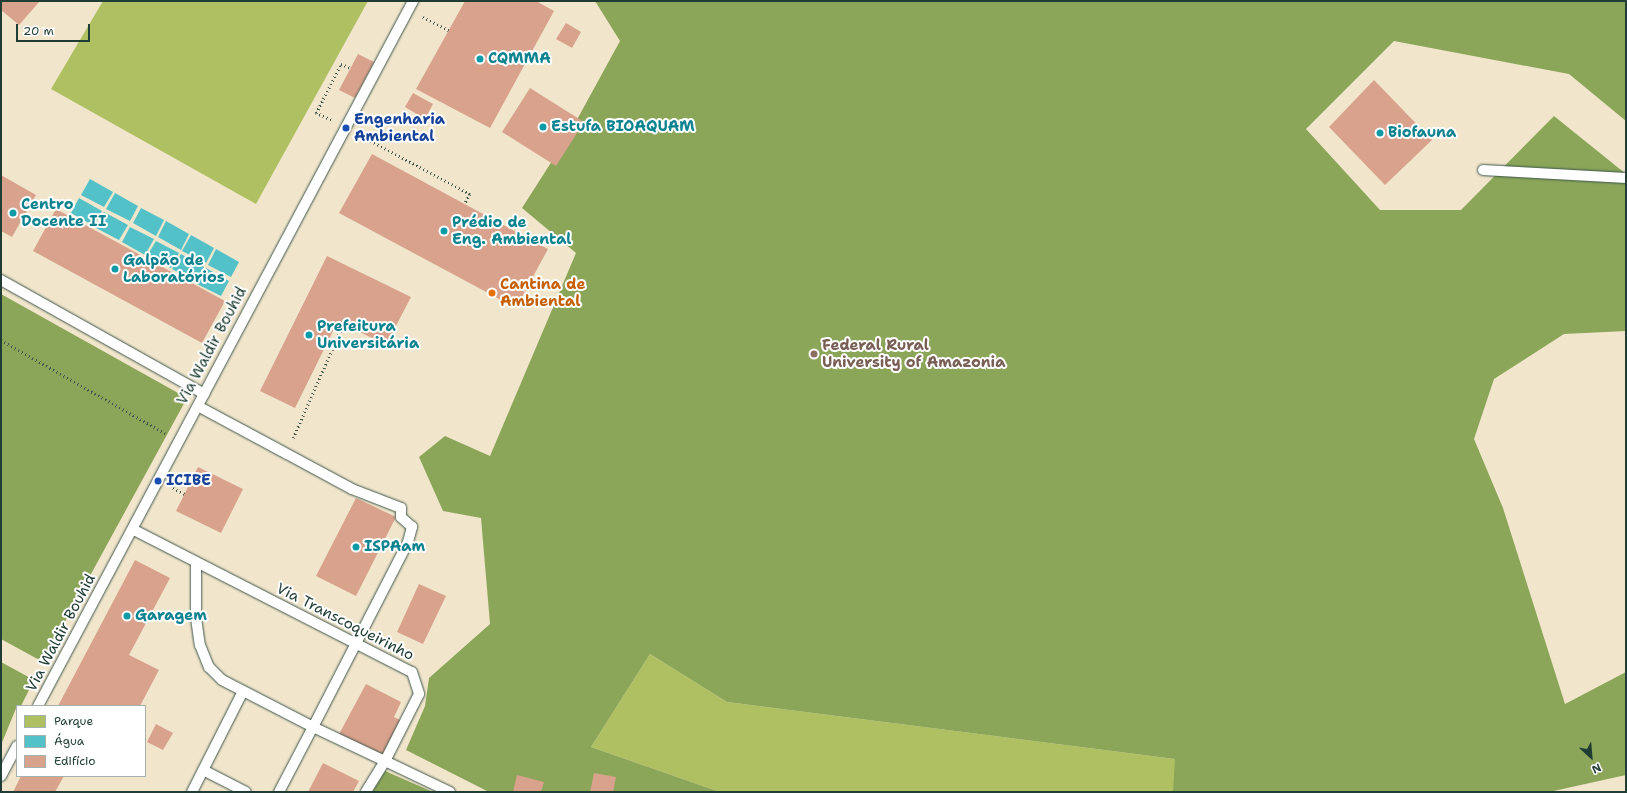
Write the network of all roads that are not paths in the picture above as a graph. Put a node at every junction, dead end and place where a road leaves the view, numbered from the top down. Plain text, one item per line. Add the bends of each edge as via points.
1 (411, 6) edge
2 (1483, 170) dead end
3 (1626, 178) edge
4 (1, 280) edge
5 (204, 394) junction
6 (198, 406) junction
7 (134, 530) junction
8 (196, 562) junction
9 (356, 646) junction
10 (244, 691) junction
11 (39, 705) edge
12 (313, 727) junction
13 (16, 748) edge
14 (385, 761) junction
15 (203, 770) junction
16 (1, 776) edge
17 (192, 792) edge
18 (246, 792) edge
19 (279, 792) edge
20 (366, 792) edge
21 (450, 792) edge

1 - 5 lane, Via Waldir Bouhid
2 - 3 lane
4 - 5 lane
5 - 6 lane, Via Waldir Bouhid
6 - 7 lane, Via Waldir Bouhid
6 - 9 lane via 352,489 401,508 401,518 412,527 408,542
7 - 8 lane, Via Transcoqueirinho
7 - 11 lane, Via Waldir Bouhid
8 - 9 lane, Via Transcoqueirinho
8 - 10 lane via 200,645 209,667 222,680
9 - 12 lane
9 - 14 lane, Via Transcoqueirinho via 412,672 417,679 419,694 415,705
10 - 12 lane
10 - 15 lane
12 - 14 lane
12 - 19 lane
13 - 16 lane
14 - 20 lane, Via Transcoqueirinho
14 - 21 lane
15 - 17 lane
15 - 18 lane

